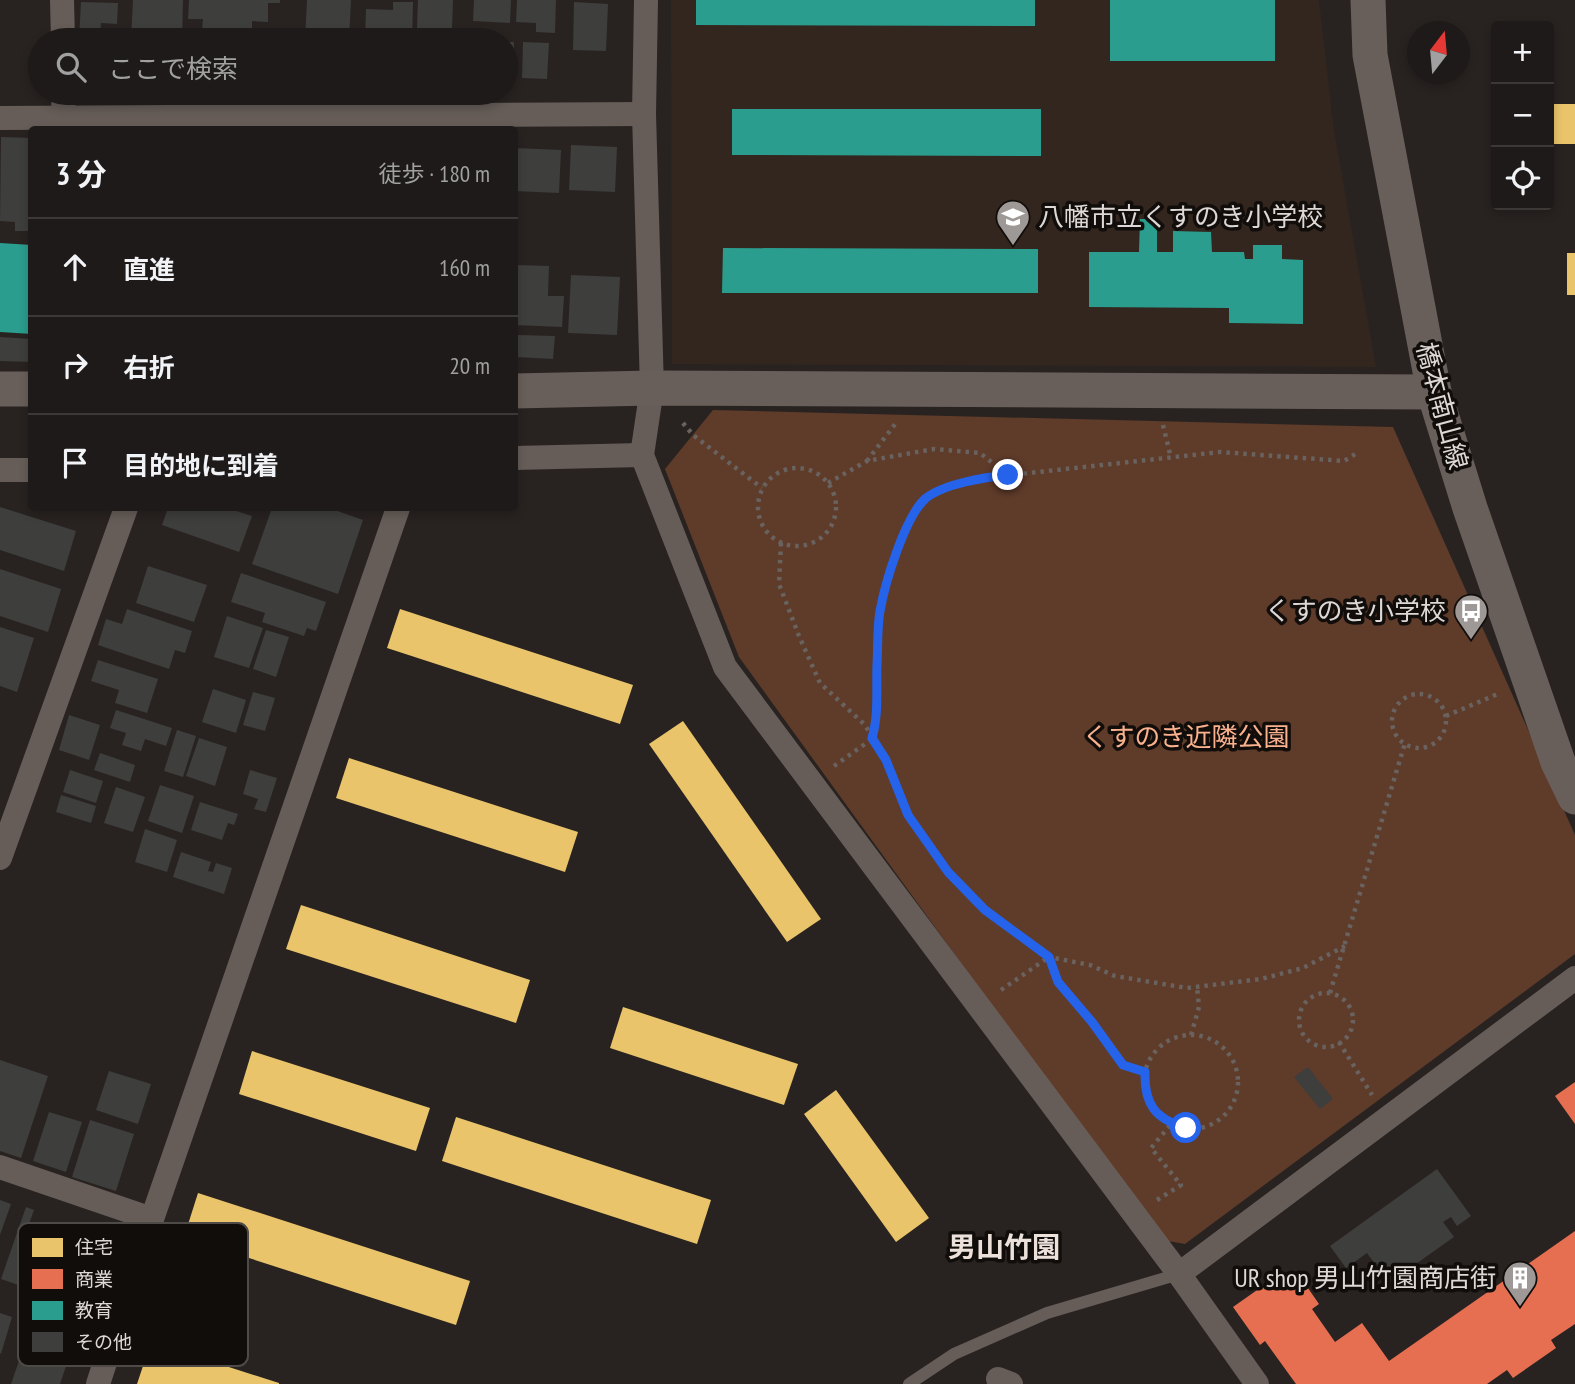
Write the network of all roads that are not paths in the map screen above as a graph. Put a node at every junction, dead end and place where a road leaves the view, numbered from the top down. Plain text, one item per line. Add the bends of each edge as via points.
1 (62, 0) edge
2 (646, 0) edge
3 (1368, 0) edge
4 (63, 28) edge
5 (64, 105) edge
6 (644, 114) junction
7 (0, 118) edge
8 (330, 123) edge
9 (64, 124) edge
10 (652, 388) junction
11 (0, 389) edge
12 (28, 389) edge
13 (518, 391) edge
14 (1434, 392) junction
15 (642, 455) junction
16 (518, 458) edge
17 (0, 470) edge
18 (28, 470) edge
19 (125, 511) edge
20 (397, 511) edge
21 (1575, 797) edge
22 (0, 858) edge
23 (1575, 978) edge
24 (0, 1167) edge
25 (152, 1219) junction
26 (151, 1223) edge
27 (1179, 1274) junction
28 (104, 1366) edge
29 (98, 1384) edge
30 (909, 1384) edge
31 (1257, 1384) edge

1 - 4 street
2 - 6 street
3 - 14 street, 橋本南山線 via 1370,55
5 - 9 street
6 - 8 street
6 - 10 street
7 - 9 street
8 - 9 street
10 - 13 street
10 - 14 street
10 - 15 street
11 - 12 street
14 - 21 street, 橋本南山線 via 1558,762
15 - 16 street
15 - 27 street via 724,667
17 - 18 street
19 - 22 street
20 - 25 street
23 - 27 street
24 - 25 street
25 - 26 street
27 - 30 lane via 1048,1313 954,1354
27 - 31 street
28 - 29 street

